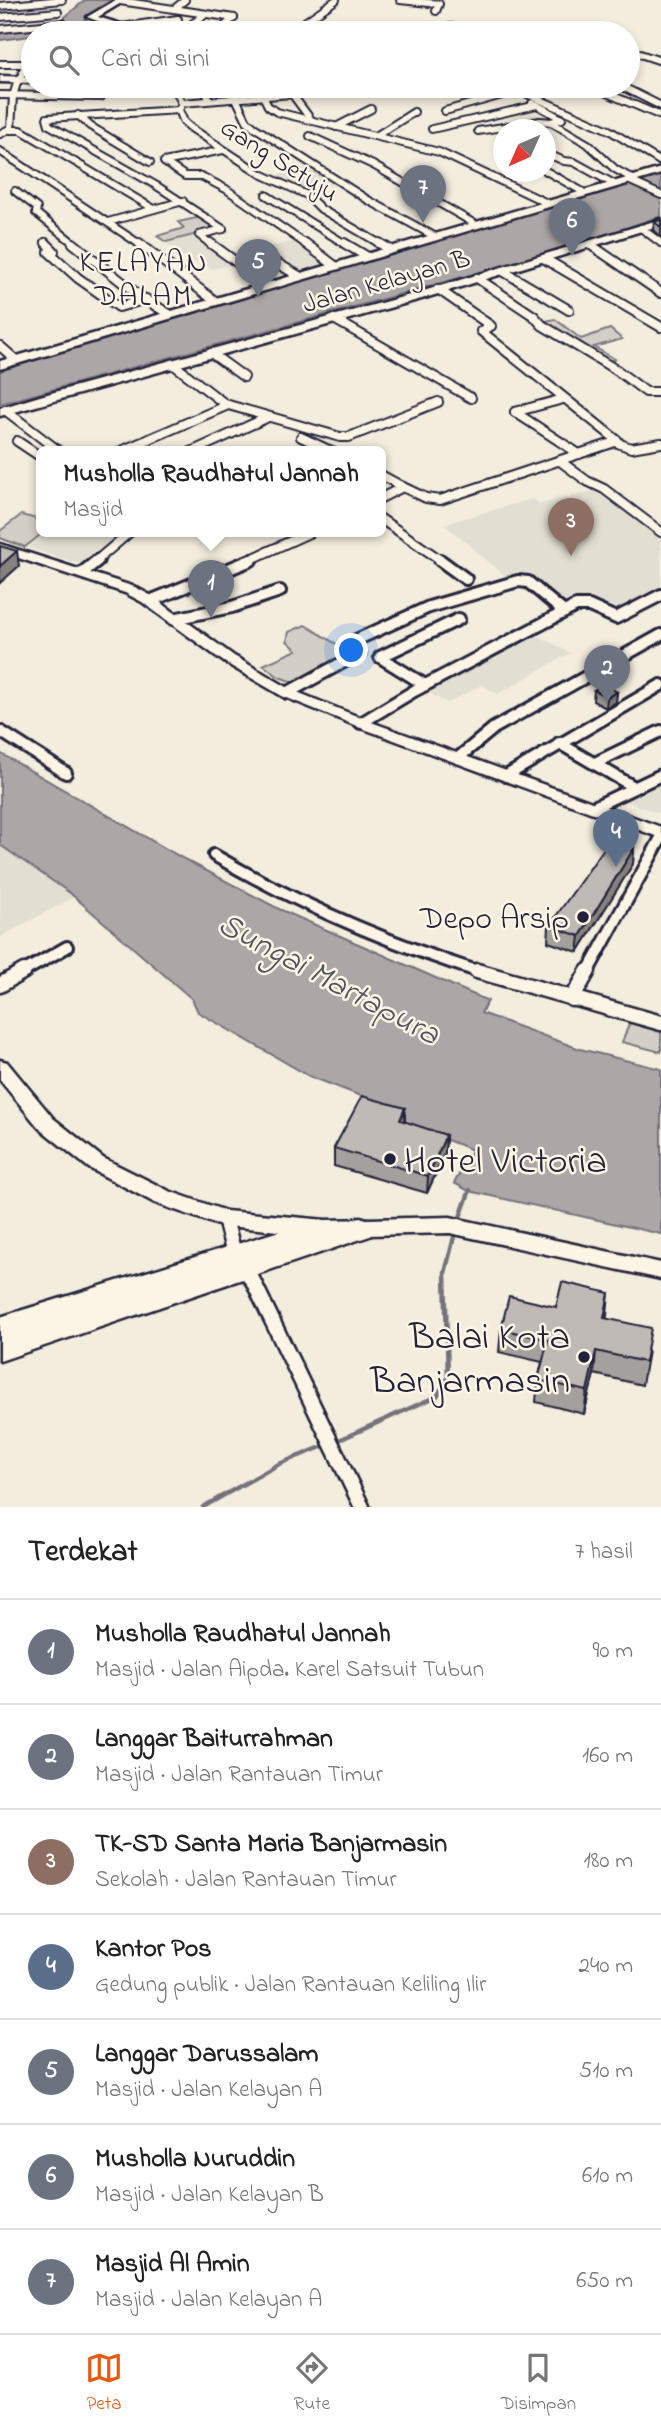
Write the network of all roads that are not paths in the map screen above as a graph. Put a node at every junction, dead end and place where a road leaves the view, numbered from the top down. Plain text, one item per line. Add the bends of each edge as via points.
1 (62, 0) edge
2 (185, 0) edge
3 (336, 0) edge
4 (400, 0) edge
5 (121, 1) edge
6 (2, 4) edge
7 (439, 5) edge
8 (174, 9) junction
9 (58, 12) dead end
10 (206, 14) junction
11 (1, 15) edge
12 (178, 19) dead end
13 (101, 21) edge
14 (168, 21) edge
15 (196, 21) edge
16 (230, 21) edge
17 (306, 21) edge
18 (21, 27) edge
19 (0, 29) edge
20 (640, 54) edge
21 (661, 61) edge
22 (0, 64) edge
23 (21, 64) edge
24 (21, 77) edge
25 (0, 79) edge
26 (19, 80) junction
27 (0, 96) edge
28 (13, 96) junction
29 (21, 96) edge
30 (640, 96) edge
31 (178, 98) edge
32 (236, 98) joint
33 (266, 98) edge
34 (295, 98) edge
35 (491, 98) edge
36 (533, 98) edge
37 (618, 98) edge
38 (210, 100) joint
39 (539, 102) junction
40 (180, 106) junction
41 (661, 106) edge
42 (371, 109) dead end
43 (445, 111) dead end
44 (414, 112) dead end
45 (78, 115) junction
46 (0, 116) edge
47 (661, 116) edge
48 (12, 117) junction
49 (312, 121) junction
50 (556, 121) edge
51 (48, 125) junction
52 (556, 125) edge
53 (0, 126) edge
54 (39, 127) dead end
55 (336, 127) junction
56 (30, 128) dead end
57 (11, 129) junction
58 (432, 129) dead end
59 (493, 129) edge
60 (21, 130) junction
61 (478, 131) dead end
62 (0, 134) edge
63 (310, 136) dead end
64 (376, 136) junction
65 (223, 149) junction
66 (0, 151) edge
67 (556, 158) edge
68 (661, 162) edge
69 (125, 167) junction
70 (661, 171) edge
71 (556, 177) edge
72 (630, 180) junction
73 (614, 184) junction
74 (15, 191) dead end
75 (585, 193) junction
76 (266, 195) dead end
77 (661, 195) edge
78 (183, 201) junction
79 (547, 203) junction
80 (154, 209) junction
81 (108, 222) junction
82 (661, 222) edge
83 (475, 225) junction
84 (641, 228) junction
85 (434, 236) junction
86 (45, 242) dead end
87 (661, 243) edge
88 (591, 245) junction
89 (251, 248) dead end
90 (389, 249) junction
91 (366, 256) junction
92 (545, 259) junction
93 (335, 266) junction
94 (503, 271) junction
95 (299, 276) junction
96 (477, 278) junction
97 (268, 285) junction
98 (438, 289) junction
99 (661, 293) edge
100 (146, 299) junction
101 (215, 301) junction
102 (569, 310) dead end
103 (169, 314) junction
104 (334, 318) junction
105 (661, 327) edge
106 (0, 346) edge
107 (211, 353) junction
108 (16, 360) junction
109 (173, 364) junction
110 (0, 365) edge
111 (244, 377) dead end
112 (661, 392) edge
113 (471, 398) dead end
114 (563, 399) junction
115 (438, 402) dead end
116 (228, 405) junction
117 (2, 411) edge
118 (266, 418) junction
119 (301, 437) dead end
120 (17, 441) dead end
121 (618, 441) junction
122 (661, 443) edge
123 (51, 446) edge
124 (133, 446) edge
125 (204, 446) edge
126 (320, 446) edge
127 (36, 454) edge
128 (579, 454) junction
129 (560, 461) junction
130 (386, 478) edge
131 (403, 487) junction
132 (386, 496) edge
133 (386, 522) edge
134 (661, 532) edge
135 (122, 537) edge
136 (300, 537) edge
137 (0, 548) edge
138 (82, 573) junction
139 (466, 579) dead end
140 (280, 591) dead end
141 (661, 596) edge
142 (150, 601) junction
143 (564, 612) junction
144 (173, 619) junction
145 (458, 619) dead end
146 (661, 635) edge
147 (425, 685) junction
148 (661, 685) edge
149 (287, 693) junction
150 (361, 723) junction
151 (0, 731) edge
152 (661, 731) edge
153 (559, 743) junction
154 (458, 758) junction
155 (595, 764) junction
156 (66, 773) dead end
157 (661, 775) edge
158 (506, 776) junction
159 (634, 787) junction
160 (594, 807) junction
161 (661, 836) edge
162 (214, 855) dead end
163 (68, 947) dead end
164 (0, 985) edge
165 (572, 999) junction
166 (661, 1023) edge
167 (0, 1067) edge
168 (225, 1219) junction
169 (326, 1228) joint
170 (360, 1228) junction
171 (249, 1257) junction
172 (661, 1271) edge
173 (0, 1329) edge
174 (0, 1349) edge
175 (362, 1507) edge

1 - 6 street
2 - 8 street
3 - 17 street
4 - 7 street
5 - 8 street
5 - 13 street via 91,17
8 - 10 street
9 - 11 street
10 - 15 street
10 - 16 street via 234,18
12 - 14 street
18 - 19 street
20 - 21 street
22 - 23 street
24 - 26 street
25 - 26 street
26 - 28 street
27 - 28 street
28 - 29 street
28 - 48 street
30 - 41 street
31 - 40 street, Gang Setuju
32 - 38 street
32 - 85 street via 254,127
33 - 49 street via 274,111
34 - 49 street
35 - 43 street
36 - 39 street
37 - 47 street
38 - 40 street
39 - 50 street via 562,119
39 - 58 street
39 - 68 street via 609,130
40 - 45 street
40 - 65 street, Gang Setuju via 191,128
42 - 55 street
44 - 64 street
45 - 51 street via 48,117
45 - 69 street via 83,123 150,160
46 - 48 street
48 - 57 street
49 - 55 street
51 - 54 street
51 - 69 street
52 - 72 street via 583,140
53 - 57 street
55 - 64 street
56 - 60 street
57 - 60 street
57 - 62 street
59 - 61 street
60 - 80 street
63 - 83 street via 340,147
64 - 79 street via 450,156
65 - 90 street, Gang Setuju via 261,174 307,195 321,209
65 - 93 street via 164,162 185,176 199,175 226,189
66 - 81 street
67 - 73 street
69 - 78 street
70 - 72 street
71 - 75 street
72 - 73 street
72 - 77 street
73 - 75 street
74 - 100 street
75 - 79 street
76 - 91 street
78 - 80 street
78 - 97 street via 223,229 199,235
79 - 83 street
80 - 81 street
81 - 101 street
82 - 84 street, Jalan Kelayan B
83 - 85 street
84 - 87 street
84 - 88 street, Jalan Kelayan B
85 - 90 street
86 - 100 street via 69,271 119,307
88 - 92 street, Jalan Kelayan B
88 - 99 street
89 - 95 street
90 - 91 street
91 - 93 street
92 - 94 street, Jalan Kelayan B
92 - 105 street
93 - 95 street
94 - 96 street, Jalan Kelayan B
94 - 102 street
95 - 97 street
96 - 98 street, Jalan Kelayan B
96 - 112 street via 646,393
97 - 101 street
98 - 104 street, Jalan Kelayan B
98 - 114 street via 491,327 481,331
100 - 103 street
101 - 103 street
103 - 108 street
104 - 107 street, Jalan Kelayan B
104 - 113 street
106 - 108 street
107 - 109 street, Jalan Kelayan B
107 - 111 street
108 - 110 street
109 - 116 street
109 - 117 street, Jalan Kelayan B
114 - 121 street
114 - 128 street via 515,412
115 - 118 street via 345,438
116 - 118 street
116 - 124 street
117 - 123 street
118 - 125 street
119 - 126 street
120 - 127 street
121 - 122 street via 631,448
121 - 128 street
128 - 129 street
129 - 131 street via 440,500
129 - 134 street
130 - 131 street
131 - 132 street
133 - 139 street
135 - 138 street
136 - 142 street
137 - 138 street
138 - 142 street
140 - 144 street
141 - 143 street via 616,618 586,605
142 - 144 street
143 - 147 street
143 - 149 street via 528,582 518,581 429,607 345,645 360,653
144 - 149 street
145 - 147 street via 380,657
146 - 154 street via 495,728
147 - 150 street
148 - 153 street
149 - 150 street
150 - 154 street
151 - 156 street
152 - 155 street
153 - 155 street
153 - 158 street
154 - 158 street
155 - 159 street
157 - 159 street
158 - 160 street
159 - 160 street
160 - 161 street
161 - 165 street
162 - 165 street via 299,903 391,944
163 - 164 street
165 - 166 street
167 - 168 street via 46,1123 96,1163 162,1197
168 - 171 street
168 - 171 street
169 - 170 street
169 - 171 highway
170 - 171 highway
170 - 172 street via 450,1225
171 - 173 highway
171 - 174 highway
171 - 175 street

